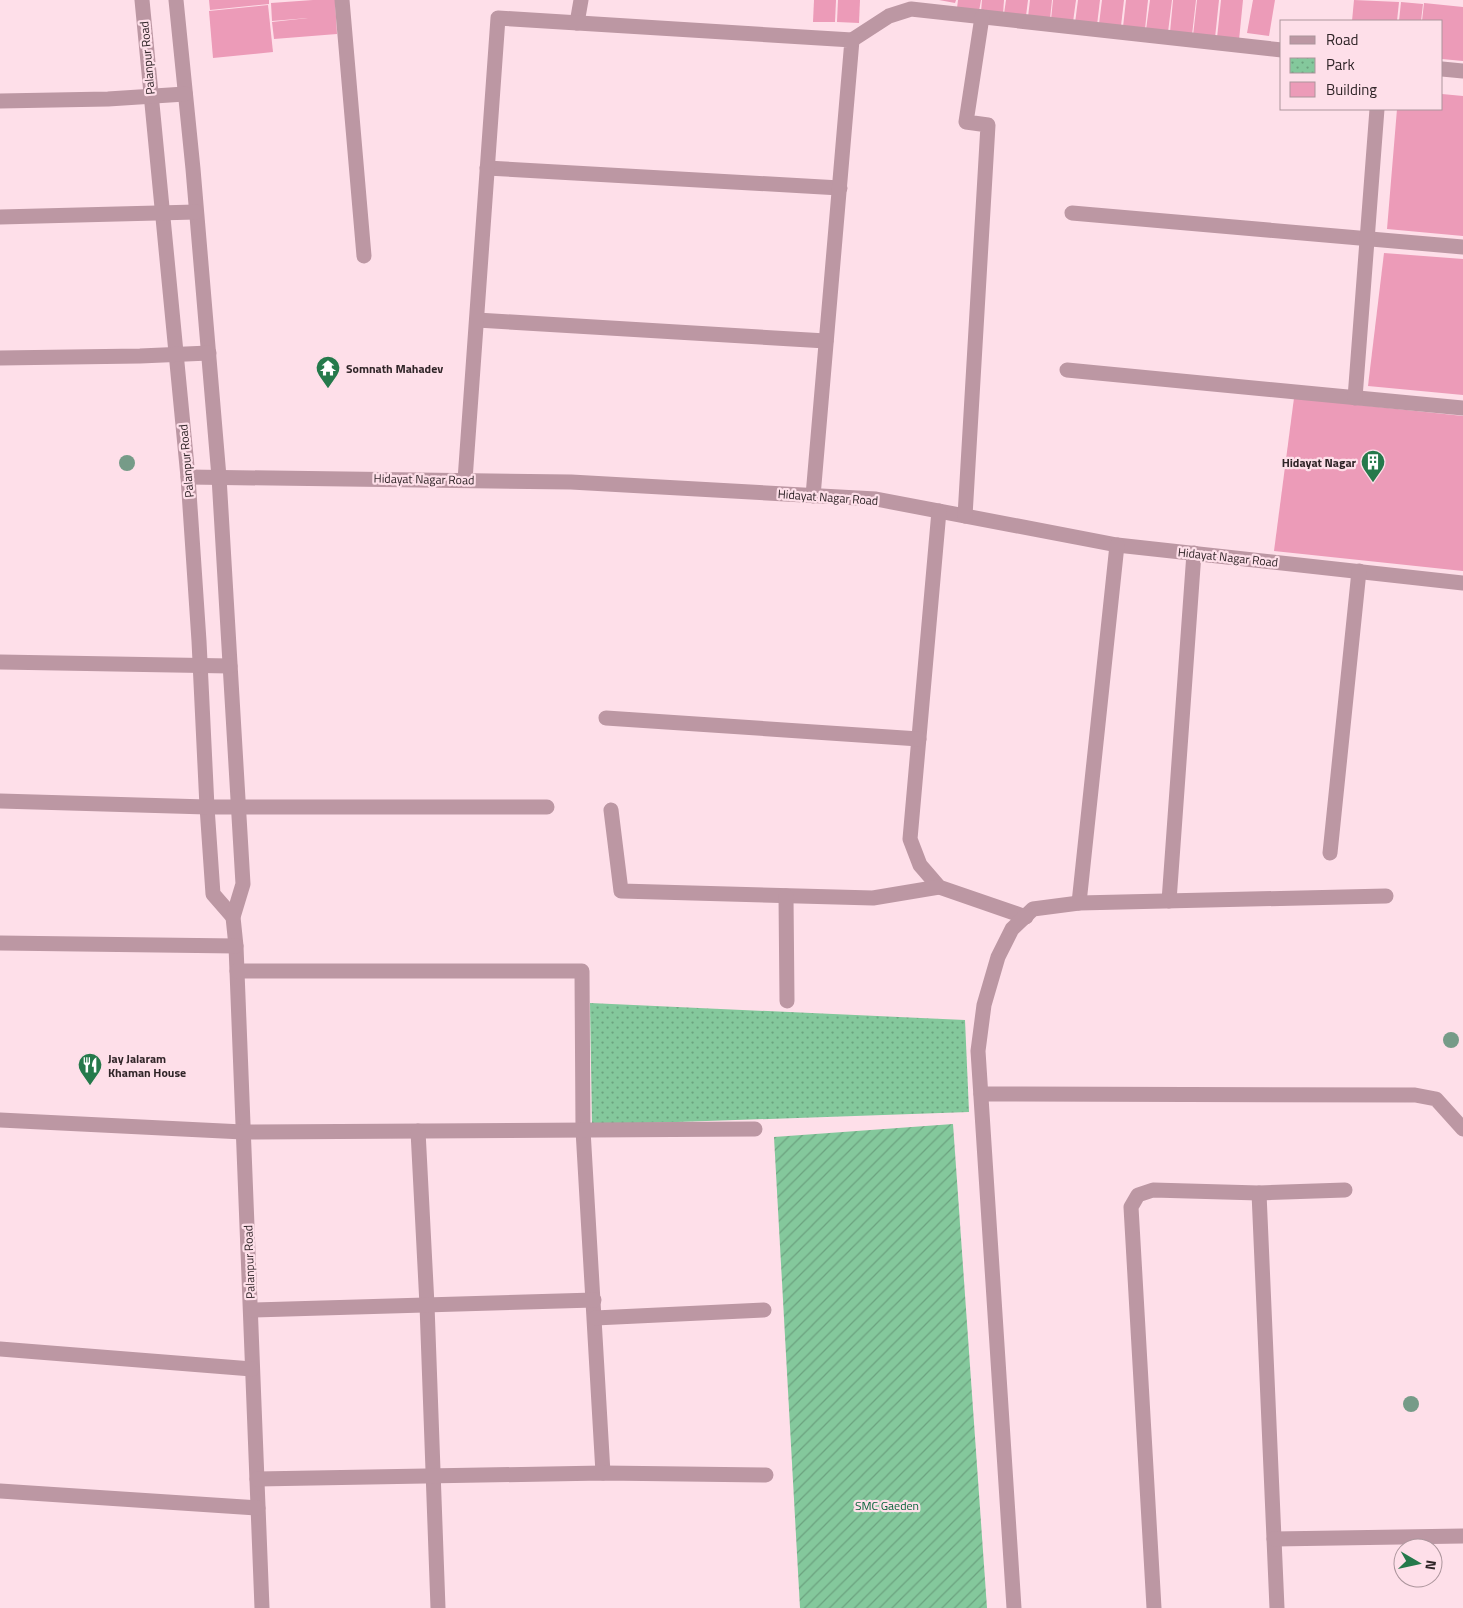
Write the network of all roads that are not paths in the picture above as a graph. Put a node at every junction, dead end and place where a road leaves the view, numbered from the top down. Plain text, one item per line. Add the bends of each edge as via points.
1 (142, 0) edge
2 (176, 0) edge
3 (342, 0) edge
4 (581, 0) edge
5 (982, 17) junction
6 (578, 23) junction
7 (852, 40) junction
8 (1280, 50) edge
9 (1443, 69) edge
10 (1463, 71) edge
11 (186, 94) junction
12 (151, 96) junction
13 (0, 101) edge
14 (1377, 110) edge
15 (487, 168) junction
16 (840, 188) junction
17 (196, 212) junction
18 (163, 213) junction
19 (1072, 213) dead end
20 (0, 217) edge
21 (1367, 239) junction
22 (1463, 248) edge
23 (364, 256) dead end
24 (477, 320) junction
25 (826, 341) junction
26 (209, 353) junction
27 (176, 354) junction
28 (0, 358) edge
29 (1067, 370) dead end
30 (1355, 398) junction
31 (1463, 408) edge
32 (188, 477) junction
33 (219, 477) junction
34 (465, 480) junction
35 (813, 496) junction
36 (939, 511) junction
37 (966, 516) junction
38 (1117, 545) junction
39 (1194, 553) junction
40 (1359, 571) junction
41 (1463, 583) edge
42 (0, 662) edge
43 (199, 665) junction
44 (230, 666) junction
45 (606, 718) dead end
46 (919, 739) junction
47 (0, 801) edge
48 (238, 806) junction
49 (207, 807) junction
50 (547, 807) dead end
51 (611, 810) dead end
52 (1330, 853) dead end
53 (939, 887) junction
54 (786, 896) junction
55 (1386, 896) dead end
56 (1169, 901) junction
57 (1079, 903) junction
58 (233, 917) junction
59 (1026, 917) junction
60 (0, 943) edge
61 (236, 946) junction
62 (237, 971) junction
63 (786, 1001) dead end
64 (981, 1094) junction
65 (0, 1120) edge
66 (754, 1129) dead end
67 (1463, 1129) edge
68 (583, 1130) junction
69 (418, 1131) junction
70 (243, 1132) junction
71 (1345, 1190) dead end
72 (1259, 1193) junction
73 (594, 1300) junction
74 (427, 1305) junction
75 (251, 1310) junction
76 (764, 1310) dead end
77 (595, 1318) junction
78 (0, 1349) edge
79 (252, 1369) junction
80 (604, 1473) junction
81 (433, 1476) junction
82 (766, 1476) dead end
83 (257, 1479) junction
84 (0, 1491) edge
85 (258, 1508) junction
86 (1463, 1536) edge
87 (1274, 1539) junction
88 (262, 1608) edge
89 (438, 1608) edge
90 (1014, 1608) edge
91 (1154, 1608) edge
92 (1277, 1608) edge

1 - 12 street, Palanpur Road
2 - 11 street, Palanpur Road
3 - 23 street
4 - 6 street
5 - 7 street via 911,9 888,16
5 - 8 street
5 - 37 street via 966,122 988,125
6 - 7 street
6 - 15 street via 498,18
7 - 16 street
9 - 10 street
11 - 12 street
11 - 17 street, Palanpur Road
12 - 13 street
12 - 18 street, Palanpur Road
14 - 21 street
15 - 16 street
15 - 24 street
16 - 25 street
17 - 18 street
17 - 26 street, Palanpur Road
18 - 20 street
18 - 27 street, Palanpur Road
19 - 21 street
21 - 22 street
21 - 30 street
24 - 25 street
24 - 34 street
25 - 35 street
26 - 27 street
26 - 33 street, Palanpur Road
27 - 28 street
27 - 32 street, Palanpur Road
29 - 30 street
30 - 31 street
32 - 33 street, Hidayat Nagar Road
32 - 43 street, Palanpur Road
33 - 34 street, Hidayat Nagar Road
33 - 44 street, Palanpur Road
34 - 35 street, Hidayat Nagar Road via 571,482
35 - 36 street, Hidayat Nagar Road via 876,499
36 - 37 street, Hidayat Nagar Road
36 - 46 street
37 - 38 street, Hidayat Nagar Road
38 - 39 street, Hidayat Nagar Road
38 - 57 street
39 - 40 street, Hidayat Nagar Road
39 - 56 street
40 - 41 street, Hidayat Nagar Road
40 - 52 street
42 - 43 street
43 - 44 street
43 - 49 street, Palanpur Road
44 - 48 street, Palanpur Road
45 - 46 street
46 - 53 street via 910,839 920,864
47 - 49 street
48 - 49 street
48 - 50 street
48 - 58 street, Palanpur Road via 243,884
49 - 58 street, Palanpur Road via 213,894
51 - 54 street via 621,892
53 - 54 street via 873,898
53 - 59 street
54 - 63 street
55 - 56 street
56 - 57 street
57 - 59 street via 1033,909
58 - 61 street, Palanpur Road
59 - 64 street via 1012,929 998,957 984,1005 978,1051
60 - 61 street
61 - 62 street, Palanpur Road
62 - 68 street via 582,971
62 - 70 street, Palanpur Road
64 - 67 street via 1414,1095 1436,1099
64 - 90 street
65 - 70 street
66 - 68 street
68 - 69 street
68 - 73 street
69 - 70 street
69 - 74 street
70 - 75 street, Palanpur Road
71 - 72 street
72 - 87 street
72 - 91 street via 1153,1190 1138,1196 1131,1207
73 - 74 street
73 - 77 street
74 - 75 street
74 - 81 street
75 - 79 street, Palanpur Road
76 - 77 street
77 - 80 street
78 - 79 street
79 - 83 street, Palanpur Road
80 - 81 street
80 - 82 street
81 - 83 street
81 - 89 street
83 - 85 street, Palanpur Road
84 - 85 street
85 - 88 street, Palanpur Road
86 - 87 street
87 - 92 street

